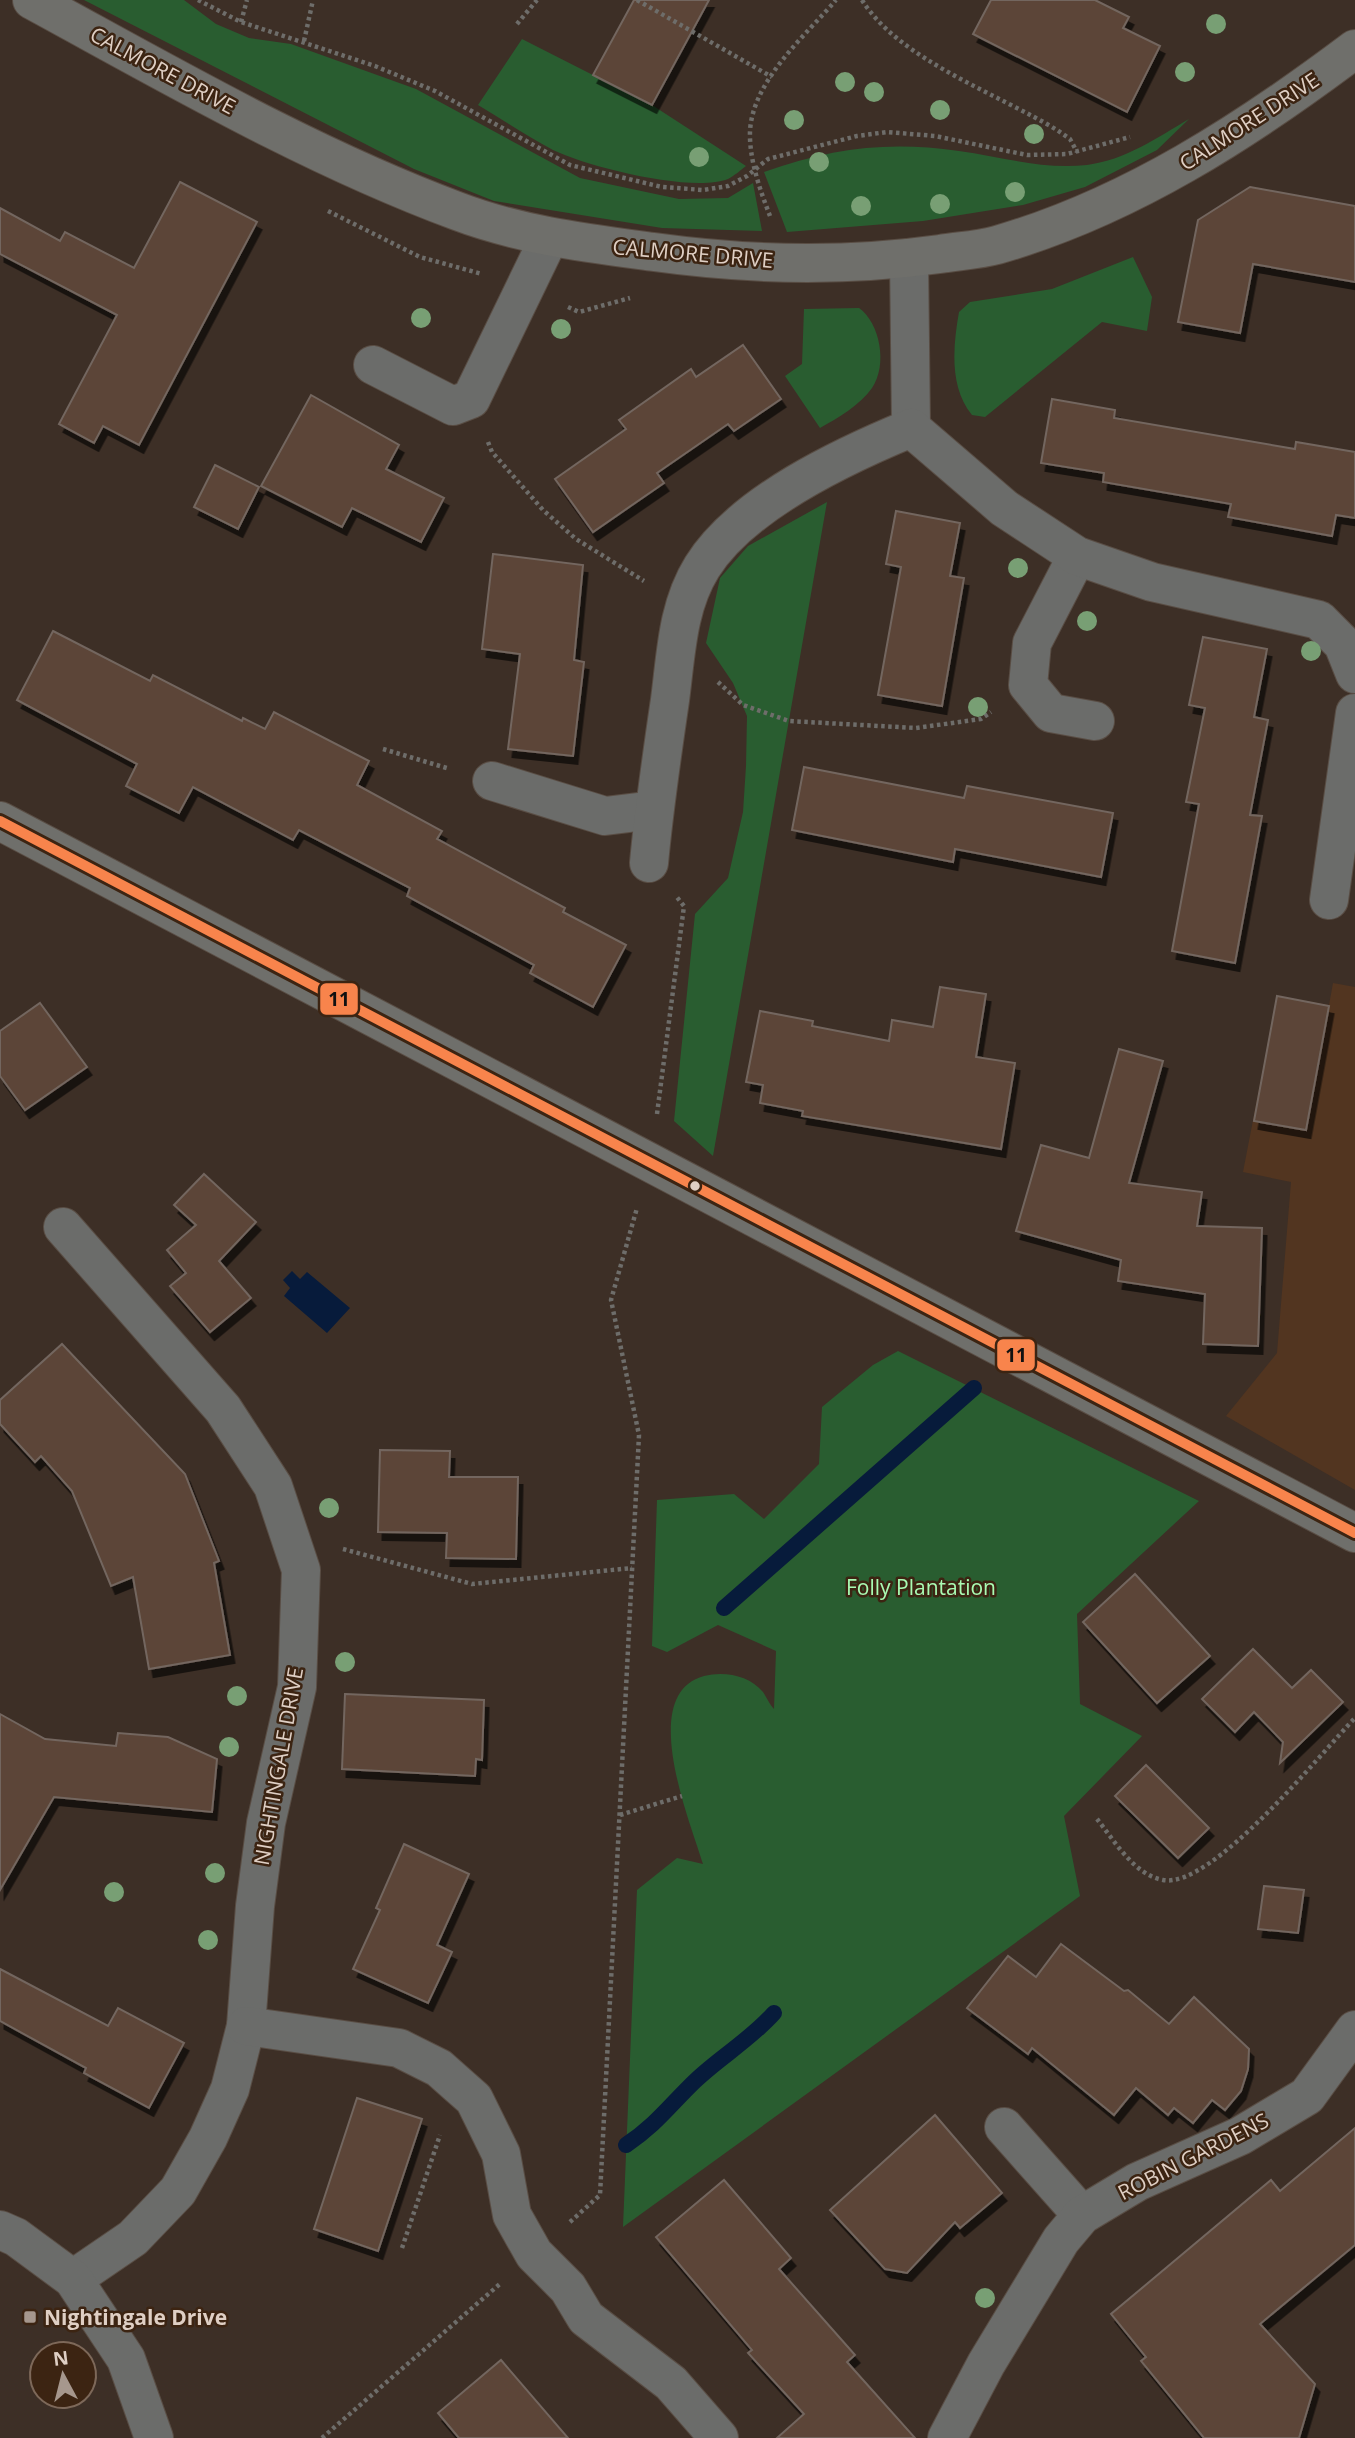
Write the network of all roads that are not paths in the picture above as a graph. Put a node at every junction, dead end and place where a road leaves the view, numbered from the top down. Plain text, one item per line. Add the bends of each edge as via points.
1 (32, 0) edge
2 (1355, 49) edge
3 (549, 238) junction
4 (909, 258) junction
5 (373, 365) dead end
6 (911, 428) junction
7 (1077, 556) junction
8 (1351, 650) edge
9 (1355, 713) edge
10 (1095, 722) dead end
11 (492, 781) road end
12 (654, 810) junction
13 (0, 821) edge
14 (649, 863) road end
15 (1329, 900) dead end
16 (63, 1227) dead end
17 (1355, 1533) edge
18 (246, 2026) junction
19 (1355, 2030) edge
20 (1004, 2127) dead end
21 (1082, 2215) junction
22 (0, 2230) edge
23 (73, 2279) junction
24 (154, 2438) edge
25 (719, 2438) edge
26 (947, 2438) edge

1 - 3 street, CALMORE DRIVE via 364,173 459,213
2 - 4 street, CALMORE DRIVE via 1226,139 1090,212 993,246
3 - 4 street, CALMORE DRIVE via 774,262
3 - 5 street via 471,399 453,407
4 - 6 street
6 - 7 street via 1004,508
6 - 12 street via 838,458 743,521 702,566 683,607
7 - 8 street via 1152,582 1320,620
7 - 10 street via 1032,643 1028,685 1051,713
9 - 15 street
11 - 12 street via 605,816
12 - 14 street
13 - 17 street
16 - 18 street, NIGHTINGALE DRIVE via 223,1409 273,1486 301,1570 297,1687 266,1823
18 - 23 street, NIGHTINGALE DRIVE via 230,2089 178,2192 133,2238
18 - 25 street via 399,2048 439,2068 474,2099 501,2154 512,2215 534,2254 568,2288 586,2318 671,2384
19 - 21 street, ROBIN GARDENS via 1307,2096 1240,2136 1137,2182
20 - 21 street
21 - 26 street, ROBIN GARDENS via 1061,2240
22 - 23 street
23 - 24 street via 126,2359

